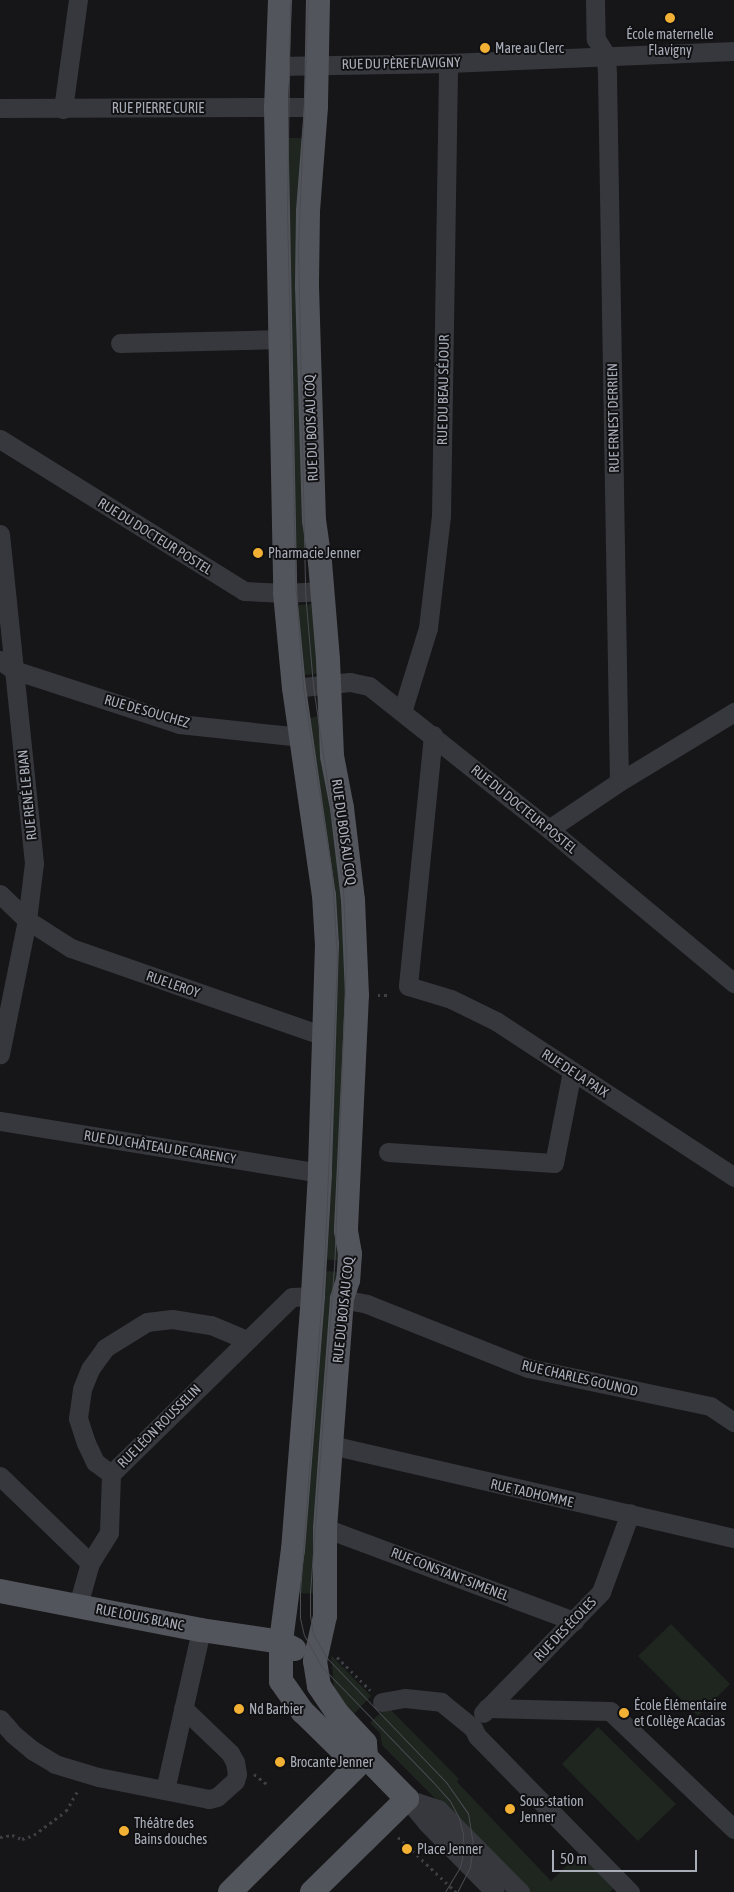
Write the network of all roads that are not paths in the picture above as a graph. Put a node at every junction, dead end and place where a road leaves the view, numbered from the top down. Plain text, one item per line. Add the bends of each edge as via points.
1 (78, 0) edge
2 (280, 0) edge
3 (318, 0) edge
4 (595, 0) edge
5 (734, 51) edge
6 (606, 55) junction
7 (448, 63) junction
8 (317, 65) junction
9 (278, 66) junction
10 (316, 107) junction
11 (0, 108) edge
12 (276, 108) junction
13 (63, 109) junction
14 (280, 339) junction
15 (120, 343) dead end
16 (0, 439) edge
17 (0, 534) edge
18 (322, 591) junction
19 (285, 593) junction
20 (7, 665) edge
21 (330, 684) junction
22 (294, 688) junction
23 (402, 712) junction
24 (734, 712) edge
25 (433, 735) junction
26 (301, 737) junction
27 (619, 782) junction
28 (550, 829) junction
29 (0, 894) edge
30 (27, 920) junction
31 (734, 983) edge
32 (4, 1015) edge
33 (324, 1036) junction
34 (0, 1054) edge
35 (572, 1071) junction
36 (0, 1121) edge
37 (388, 1152) dead end
38 (320, 1173) junction
39 (734, 1177) edge
40 (313, 1296) junction
41 (342, 1299) junction
42 (246, 1340) junction
43 (734, 1422) edge
44 (331, 1445) junction
45 (111, 1474) junction
46 (4, 1486) edge
47 (630, 1513) junction
48 (325, 1528) junction
49 (734, 1538) edge
50 (90, 1563) junction
51 (0, 1591) edge
52 (78, 1605) junction
53 (574, 1621) junction
54 (200, 1630) junction
55 (281, 1642) junction
56 (315, 1661) junction
57 (382, 1702) road end
58 (183, 1708) junction
59 (487, 1708) junction
60 (0, 1719) edge
61 (473, 1728) junction
62 (366, 1757) junction
63 (165, 1790) junction
64 (407, 1799) junction
65 (734, 1829) edge
66 (254, 1881) edge
67 (230, 1892) edge
68 (312, 1892) edge
69 (495, 1892) edge
70 (520, 1892) edge
71 (630, 1892) edge

1 - 13 street
2 - 9 main road, RUE DU BOIS AU COQ
3 - 8 main road, RUE DU BOIS AU COQ
4 - 6 street via 596,39
5 - 6 street, RUE DU PÈRE FLAVIGNY
6 - 7 street, RUE DU PÈRE FLAVIGNY
6 - 27 street, RUE ERNEST DERRIEN
7 - 8 street, RUE DU PÈRE FLAVIGNY
7 - 23 street, RUE DU BEAU SÉJOUR via 441,516 428,628
8 - 9 street, RUE DU PÈRE FLAVIGNY
8 - 10 main road, RUE DU BOIS AU COQ
9 - 12 main road, RUE DU BOIS AU COQ
10 - 12 street, RUE PIERRE CURIE
10 - 18 main road, RUE DU BOIS AU COQ via 308,211 307,286 314,520
11 - 13 street, RUE PIERRE CURIE
12 - 13 street, RUE PIERRE CURIE
12 - 14 main road, RUE DU BOIS AU COQ
14 - 15 street
14 - 19 main road, RUE DU BOIS AU COQ
16 - 19 street, RUE DU DOCTEUR POSTEL via 244,591
17 - 20 street, RUE RENÉ LE BIAN
18 - 19 street, RUE DU DOCTEUR POSTEL
18 - 21 main road, RUE DU BOIS AU COQ
19 - 22 main road, RUE DU BOIS AU COQ
20 - 26 street, RUE DE SOUCHEZ via 180,724
20 - 30 street, RUE RENÉ LE BIAN via 34,863
21 - 22 street, RUE DU DOCTEUR POSTEL
21 - 23 street, RUE DU DOCTEUR POSTEL via 350,682 369,686
21 - 41 main road, RUE DU BOIS AU COQ via 332,756 353,900 357,995 346,1222 350,1254 348,1280
22 - 26 main road, RUE DU BOIS AU COQ
23 - 25 street, RUE DU DOCTEUR POSTEL
24 - 27 street
25 - 28 street, RUE DU DOCTEUR POSTEL
25 - 35 street, RUE DE LA PAIX via 408,986 451,999 496,1021
26 - 33 main road, RUE DU BOIS AU COQ via 324,895 327,944
27 - 28 street
28 - 31 street, RUE DU DOCTEUR POSTEL
29 - 30 street, RUE LEROY
30 - 32 street, RUE RENÉ LE BIAN
30 - 33 street, RUE LEROY via 70,948
32 - 34 street, RUE RENÉ LE BIAN
33 - 38 main road, RUE DU BOIS AU COQ
35 - 37 street via 554,1162
35 - 39 street, RUE DE LA PAIX
36 - 38 street, RUE DU CHÂTEAU DE CARENCY
38 - 40 main road, RUE DU BOIS AU COQ
40 - 42 street, RUE LÉON ROUSSELIN via 292,1297
40 - 55 main road, RUE DU BOIS AU COQ via 293,1549
41 - 43 street, RUE CHARLES GOUNOD via 367,1304 528,1368 710,1406
41 - 44 main road, RUE DU BOIS AU COQ
42 - 45 street, RUE LÉON ROUSSELIN
42 - 45 street via 211,1325 172,1319 147,1322 105,1348 90,1369 82,1389 78,1418 95,1462
44 - 47 street, RUE TADHOMME
44 - 48 main road, RUE DU BOIS AU COQ
45 - 50 street, RUE LÉON ROUSSELIN via 109,1532
46 - 50 street
47 - 49 street, RUE TADHOMME
47 - 53 street, RUE DES ÉCOLES via 601,1592
48 - 53 street, RUE CONSTANT SIMENEL
48 - 56 main road, RUE DU BOIS AU COQ via 326,1616
50 - 52 street, RUE LÉON ROUSSELIN
51 - 52 main road, RUE LOUIS BLANC
52 - 54 main road, RUE LOUIS BLANC
53 - 59 street, RUE DES ÉCOLES
54 - 55 main road, RUE LOUIS BLANC
54 - 58 street
55 - 56 main road
55 - 62 main road, RUE DU BOIS AU COQ via 281,1681 303,1712 350,1758
56 - 62 main road, RUE DU BOIS AU COQ via 322,1691 365,1743
57 - 61 street via 405,1698 441,1702
58 - 63 street
58 - 63 street via 230,1753 237,1774 235,1781 217,1798
59 - 61 street, RUE DES ÉCOLES
59 - 65 street via 610,1711
60 - 63 street via 12,1734 54,1764
61 - 71 street via 477,1736
62 - 64 main road
62 - 66 main road
64 - 68 main road
64 - 69 street
64 - 70 street via 438,1809
66 - 67 main road

